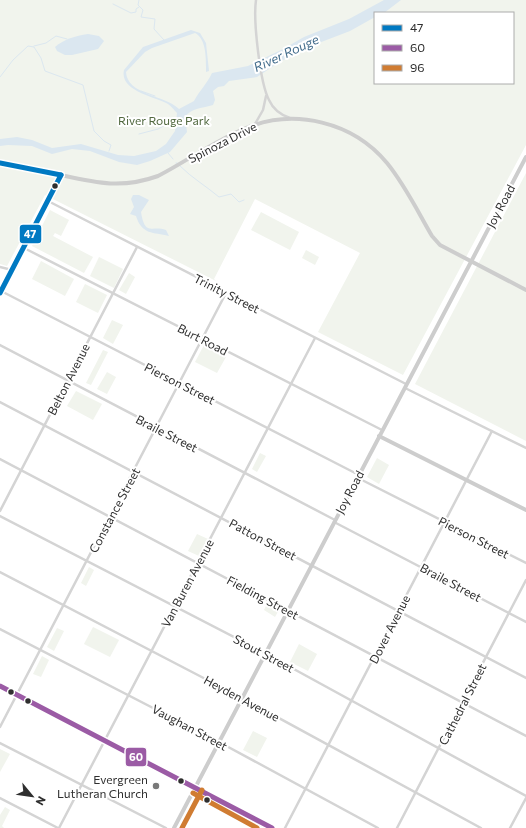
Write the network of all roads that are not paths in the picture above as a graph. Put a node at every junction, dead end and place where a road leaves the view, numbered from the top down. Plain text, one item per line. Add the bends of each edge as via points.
1 (256, 0) edge
2 (266, 93) junction
3 (292, 119) junction
4 (255, 124) junction
5 (526, 157) edge
6 (0, 162) edge
7 (61, 175) junction
8 (47, 201) junction
9 (137, 247) junction
10 (24, 248) junction
11 (470, 262) junction
12 (0, 266) edge
13 (12, 270) junction
14 (526, 290) edge
15 (1, 292) edge
16 (113, 293) junction
17 (226, 293) junction
18 (90, 337) junction
19 (315, 338) junction
20 (203, 339) junction
21 (0, 346) edge
22 (68, 380) junction
23 (179, 383) junction
24 (291, 384) junction
25 (405, 386) junction
26 (0, 402) edge
27 (45, 425) junction
28 (156, 428) junction
29 (268, 429) junction
30 (382, 430) junction
31 (492, 431) junction
32 (379, 436) junction
33 (526, 448) edge
34 (0, 459) edge
35 (21, 470) junction
36 (134, 472) junction
37 (245, 473) junction
38 (358, 477) junction
39 (466, 480) junction
40 (526, 510) edge
41 (0, 511) edge
42 (0, 516) edge
43 (110, 517) junction
44 (222, 518) junction
45 (334, 521) junction
46 (444, 522) junction
47 (87, 561) junction
48 (198, 563) junction
49 (526, 563) edge
50 (312, 564) junction
51 (421, 566) junction
52 (0, 572) edge
53 (526, 580) edge
54 (64, 605) junction
55 (176, 606) junction
56 (288, 610) junction
57 (398, 610) junction
58 (509, 613) junction
59 (526, 622) edge
60 (0, 629) edge
61 (41, 650) junction
62 (152, 651) junction
63 (266, 653) junction
64 (375, 656) junction
65 (486, 657) junction
66 (526, 678) edge
67 (0, 686) edge
68 (17, 695) junction
69 (129, 695) junction
70 (242, 698) junction
71 (352, 700) junction
72 (462, 702) junction
73 (0, 727) edge
74 (526, 736) edge
75 (105, 741) junction
76 (219, 742) junction
77 (0, 743) edge
78 (329, 745) junction
79 (439, 748) junction
80 (82, 784) junction
81 (196, 787) junction
82 (306, 788) junction
83 (416, 792) junction
84 (526, 797) edge
85 (0, 798) edge
86 (58, 828) edge
87 (166, 828) edge
88 (174, 828) edge
89 (272, 828) edge
90 (285, 828) edge
91 (378, 828) edge
92 (397, 828) edge
93 (481, 828) edge
94 (510, 828) edge

1 - 2 street via 255,28
2 - 3 street via 275,109
2 - 4 street via 263,110
3 - 4 street, Spinoza Drive
3 - 11 street, Spinoza Drive via 312,120 334,126 369,145 393,171 437,242
4 - 7 street, Spinoza Drive via 147,180 113,185
5 - 11 street, Joy Road
6 - 7 street, Spinoza Drive
7 - 8 street
8 - 9 street, Trinity Street
8 - 10 street
9 - 16 street, Belton Avenue
9 - 17 street, Trinity Street
10 - 13 street
10 - 16 street, Burt Road
11 - 14 street, Spinoza Drive
11 - 25 street, Joy Road
12 - 13 street
13 - 15 street
15 - 18 street, Pierson Street
16 - 18 street, Belton Avenue
16 - 20 street, Burt Road
17 - 19 street, Trinity Street
17 - 20 street, Constance Street
18 - 22 street, Belton Avenue
18 - 23 street, Pierson Street
19 - 24 street, Van Buren Avenue
19 - 25 street, Trinity Street
20 - 23 street, Constance Street
20 - 24 street, Burt Road
21 - 22 street, Braile Street
22 - 27 street, Belton Avenue
22 - 28 street, Braile Street
23 - 28 street, Constance Street
23 - 29 street, Pierson Street
24 - 29 street, Van Buren Avenue
24 - 30 street, Burt Road
25 - 30 street, Joy Road
25 - 31 street, Trinity Street
26 - 27 street, Patton Street
27 - 35 street, Belton Avenue
27 - 36 street, Patton Street
28 - 36 street, Constance Street
28 - 37 street, Braile Street
29 - 37 street, Van Buren Avenue
29 - 38 street, Pierson Street
30 - 32 street, Joy Road
31 - 33 street, Trinity Street
31 - 39 street, Dover Avenue
32 - 38 street, Joy Road
32 - 39 street
34 - 35 street, Fielding Street
35 - 41 street, Belton Avenue
35 - 43 street, Fielding Street
36 - 43 street, Constance Street
36 - 44 street, Patton Street
37 - 44 street, Van Buren Avenue
37 - 45 street, Braile Street
38 - 45 street, Joy Road
38 - 46 street, Pierson Street
39 - 40 street
39 - 46 street, Dover Avenue
42 - 47 street, Stout Street
43 - 47 street, Constance Street
43 - 48 street, Fielding Street
44 - 48 street, Van Buren Avenue
44 - 50 street, Patton Street
45 - 50 street, Joy Road
45 - 51 street, Braile Street
46 - 49 street, Pierson Street
46 - 51 street, Dover Avenue
47 - 54 street, Constance Street
47 - 55 street, Stout Street
48 - 55 street, Van Buren Avenue
48 - 56 street, Fielding Street
50 - 56 street, Joy Road
50 - 57 street, Patton Street
51 - 57 street, Dover Avenue
51 - 58 street, Braile Street
52 - 54 street, Heyden Avenue
53 - 58 street, Cathedral Street
54 - 61 street, Constance Street
54 - 62 street, Heyden Avenue
55 - 62 street, Van Buren Avenue
55 - 63 street, Stout Street
56 - 63 street, Joy Road
56 - 64 street, Fielding Street
57 - 64 street, Dover Avenue
57 - 65 street, Patton Street
58 - 59 street, Braile Street
58 - 65 street, Cathedral Street
60 - 61 street, Vaughan Street
61 - 68 street, Constance Street
61 - 69 street, Vaughan Street
62 - 69 street, Van Buren Avenue
62 - 70 street, Heyden Avenue
63 - 70 street, Joy Road
63 - 71 street, Stout Street
64 - 71 street, Dover Avenue
64 - 72 street, Fielding Street
65 - 66 street, Patton Street
65 - 72 street, Cathedral Street
67 - 68 street
68 - 73 street, Constance Street
68 - 75 street
69 - 75 street, Van Buren Avenue
69 - 76 street, Vaughan Street
70 - 76 street, Joy Road
70 - 78 street, Heyden Avenue
71 - 78 street, Dover Avenue
71 - 79 street, Stout Street
72 - 74 street, Fielding Street
72 - 79 street, Cathedral Street
75 - 80 street, Van Buren Avenue
75 - 81 street
76 - 81 street, Joy Road
76 - 82 street, Vaughan Street
77 - 80 street
78 - 82 street, Dover Avenue
78 - 83 street, Heyden Avenue
79 - 83 street, Cathedral Street
79 - 84 street, Stout Street
80 - 86 street, Van Buren Avenue
80 - 87 street
81 - 88 street, Joy Road
81 - 89 street
82 - 90 street, Dover Avenue
82 - 91 street, Vaughan Street
83 - 92 street, Cathedral Street
83 - 93 street, Heyden Avenue
84 - 94 street
85 - 86 street

